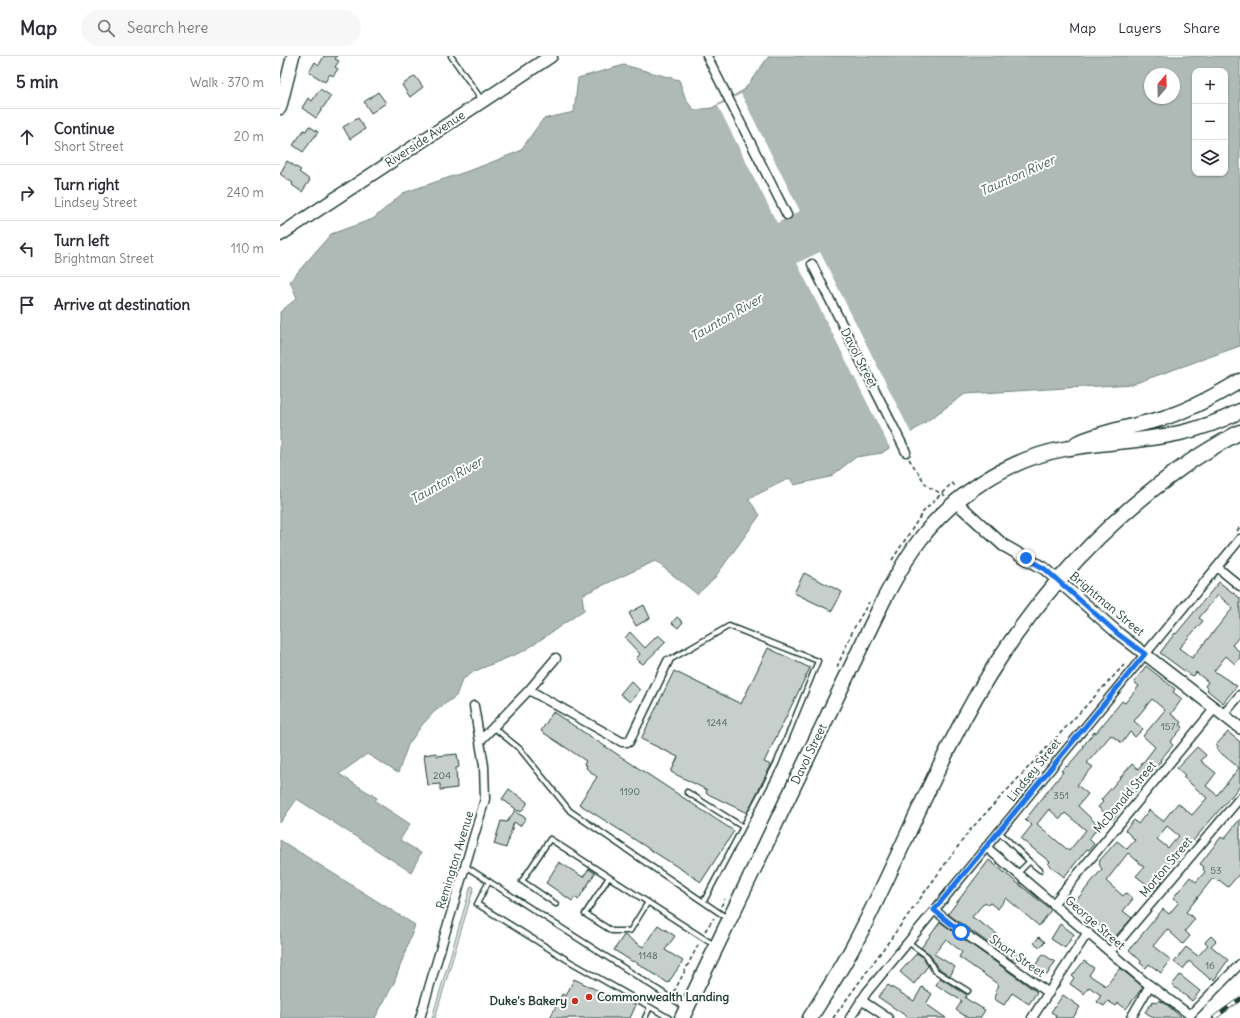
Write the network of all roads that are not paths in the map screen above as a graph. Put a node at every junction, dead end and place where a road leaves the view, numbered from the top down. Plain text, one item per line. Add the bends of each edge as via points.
1 (293, 56) edge
2 (451, 56) edge
3 (551, 56) edge
4 (707, 56) edge
5 (482, 101) junction
6 (280, 108) edge
7 (787, 215) dead end
8 (298, 221) junction
9 (280, 228) edge
10 (280, 235) edge
11 (812, 264) dead end
12 (1240, 381) edge
13 (1240, 411) edge
14 (1240, 432) edge
15 (1063, 449) junction
16 (906, 452) road end
17 (956, 502) junction
18 (1240, 539) edge
19 (1217, 567) junction
20 (1059, 581) junction
21 (1240, 586) edge
22 (1145, 654) junction
23 (556, 658) dead end
24 (668, 661) joint
25 (529, 690) junction
26 (1240, 695) edge
27 (474, 706) dead end
28 (1219, 712) junction
29 (493, 727) junction
30 (1240, 728) edge
31 (480, 741) junction
32 (687, 792) dead end
33 (1240, 798) edge
34 (744, 827) junction
35 (999, 832) junction
36 (986, 847) junction
37 (1028, 862) junction
38 (465, 866) junction
39 (1040, 870) dead end
40 (1018, 873) junction
41 (609, 877) junction
42 (489, 881) junction
43 (648, 902) junction
44 (704, 902) junction
45 (1054, 903) junction
46 (556, 904) dead end
47 (934, 910) junction
48 (729, 920) junction
49 (1088, 932) junction
50 (908, 942) junction
51 (716, 947) junction
52 (1110, 952) junction
53 (1240, 964) edge
54 (1150, 985) junction
55 (968, 991) dead end
56 (1049, 993) junction
57 (861, 1000) junction
58 (650, 1007) junction
59 (685, 1013) edge
60 (420, 1018) edge
61 (644, 1018) edge
62 (669, 1018) edge
63 (810, 1018) edge
64 (850, 1018) edge
65 (888, 1018) edge
66 (1032, 1018) edge
67 (1131, 1018) edge

1 - 6 main road
2 - 5 lane
3 - 5 main road, Riverside Avenue
4 - 7 street
5 - 8 main road, Riverside Avenue
8 - 9 main road, Riverside Avenue
8 - 10 main road, Riverside Avenue
11 - 16 street, Davol Street
12 - 15 highway via 1208,399 1160,419 1096,435
13 - 15 highway via 1202,428 1178,435
14 - 20 highway via 1177,470 1138,501 1106,529
15 - 17 highway, Davol Street via 1011,468 979,485
17 - 20 main road, Brightman Street via 1003,545 1045,569
17 - 48 highway, Davol Street via 919,540 891,586
18 - 19 street, Lindsey Street
19 - 21 street
19 - 22 street, Lindsey Street
20 - 22 main road, Brightman Street via 1118,634
20 - 63 highway via 1011,641 964,718 854,945
22 - 28 main road, Brightman Street
22 - 35 street, Lindsey Street
23 - 25 street
24 - 25 street via 629,742 622,742
24 - 34 lane via 729,626 818,661 776,764
25 - 29 street
26 - 28 street, McDonald Street
27 - 31 street, Remington Avenue
28 - 30 main road, Brightman Street
28 - 45 street, McDonald Street
29 - 31 street
29 - 44 lane via 520,749 570,811
31 - 38 street, Remington Avenue via 486,799
32 - 34 lane
33 - 52 street, Morton Street
34 - 44 lane
35 - 36 street, Lindsey Street
35 - 37 lane
36 - 40 street, George Street
36 - 47 street, Lindsey Street
37 - 39 lane
37 - 40 lane
38 - 42 lane
38 - 60 street, Remington Avenue
40 - 45 street, George Street
41 - 43 lane
41 - 43 lane via 585,914 612,931 630,931
41 - 46 lane via 550,839 522,881
42 - 58 lane via 477,904
42 - 59 lane via 671,998
43 - 51 lane
44 - 48 lane
45 - 49 street, George Street
47 - 50 street, Lindsey Street
47 - 56 street, Short Street via 961,932
48 - 51 highway, Davol Street
49 - 52 street, George Street
49 - 56 street
50 - 55 lane via 927,956 934,970
50 - 57 street, Lindsey Street
51 - 59 highway, Davol Street
52 - 54 street, George Street
53 - 54 street, George Street via 1190,1015
54 - 67 street
56 - 66 street
57 - 64 street, Lindsey Street
57 - 65 street
58 - 61 lane
58 - 62 lane

